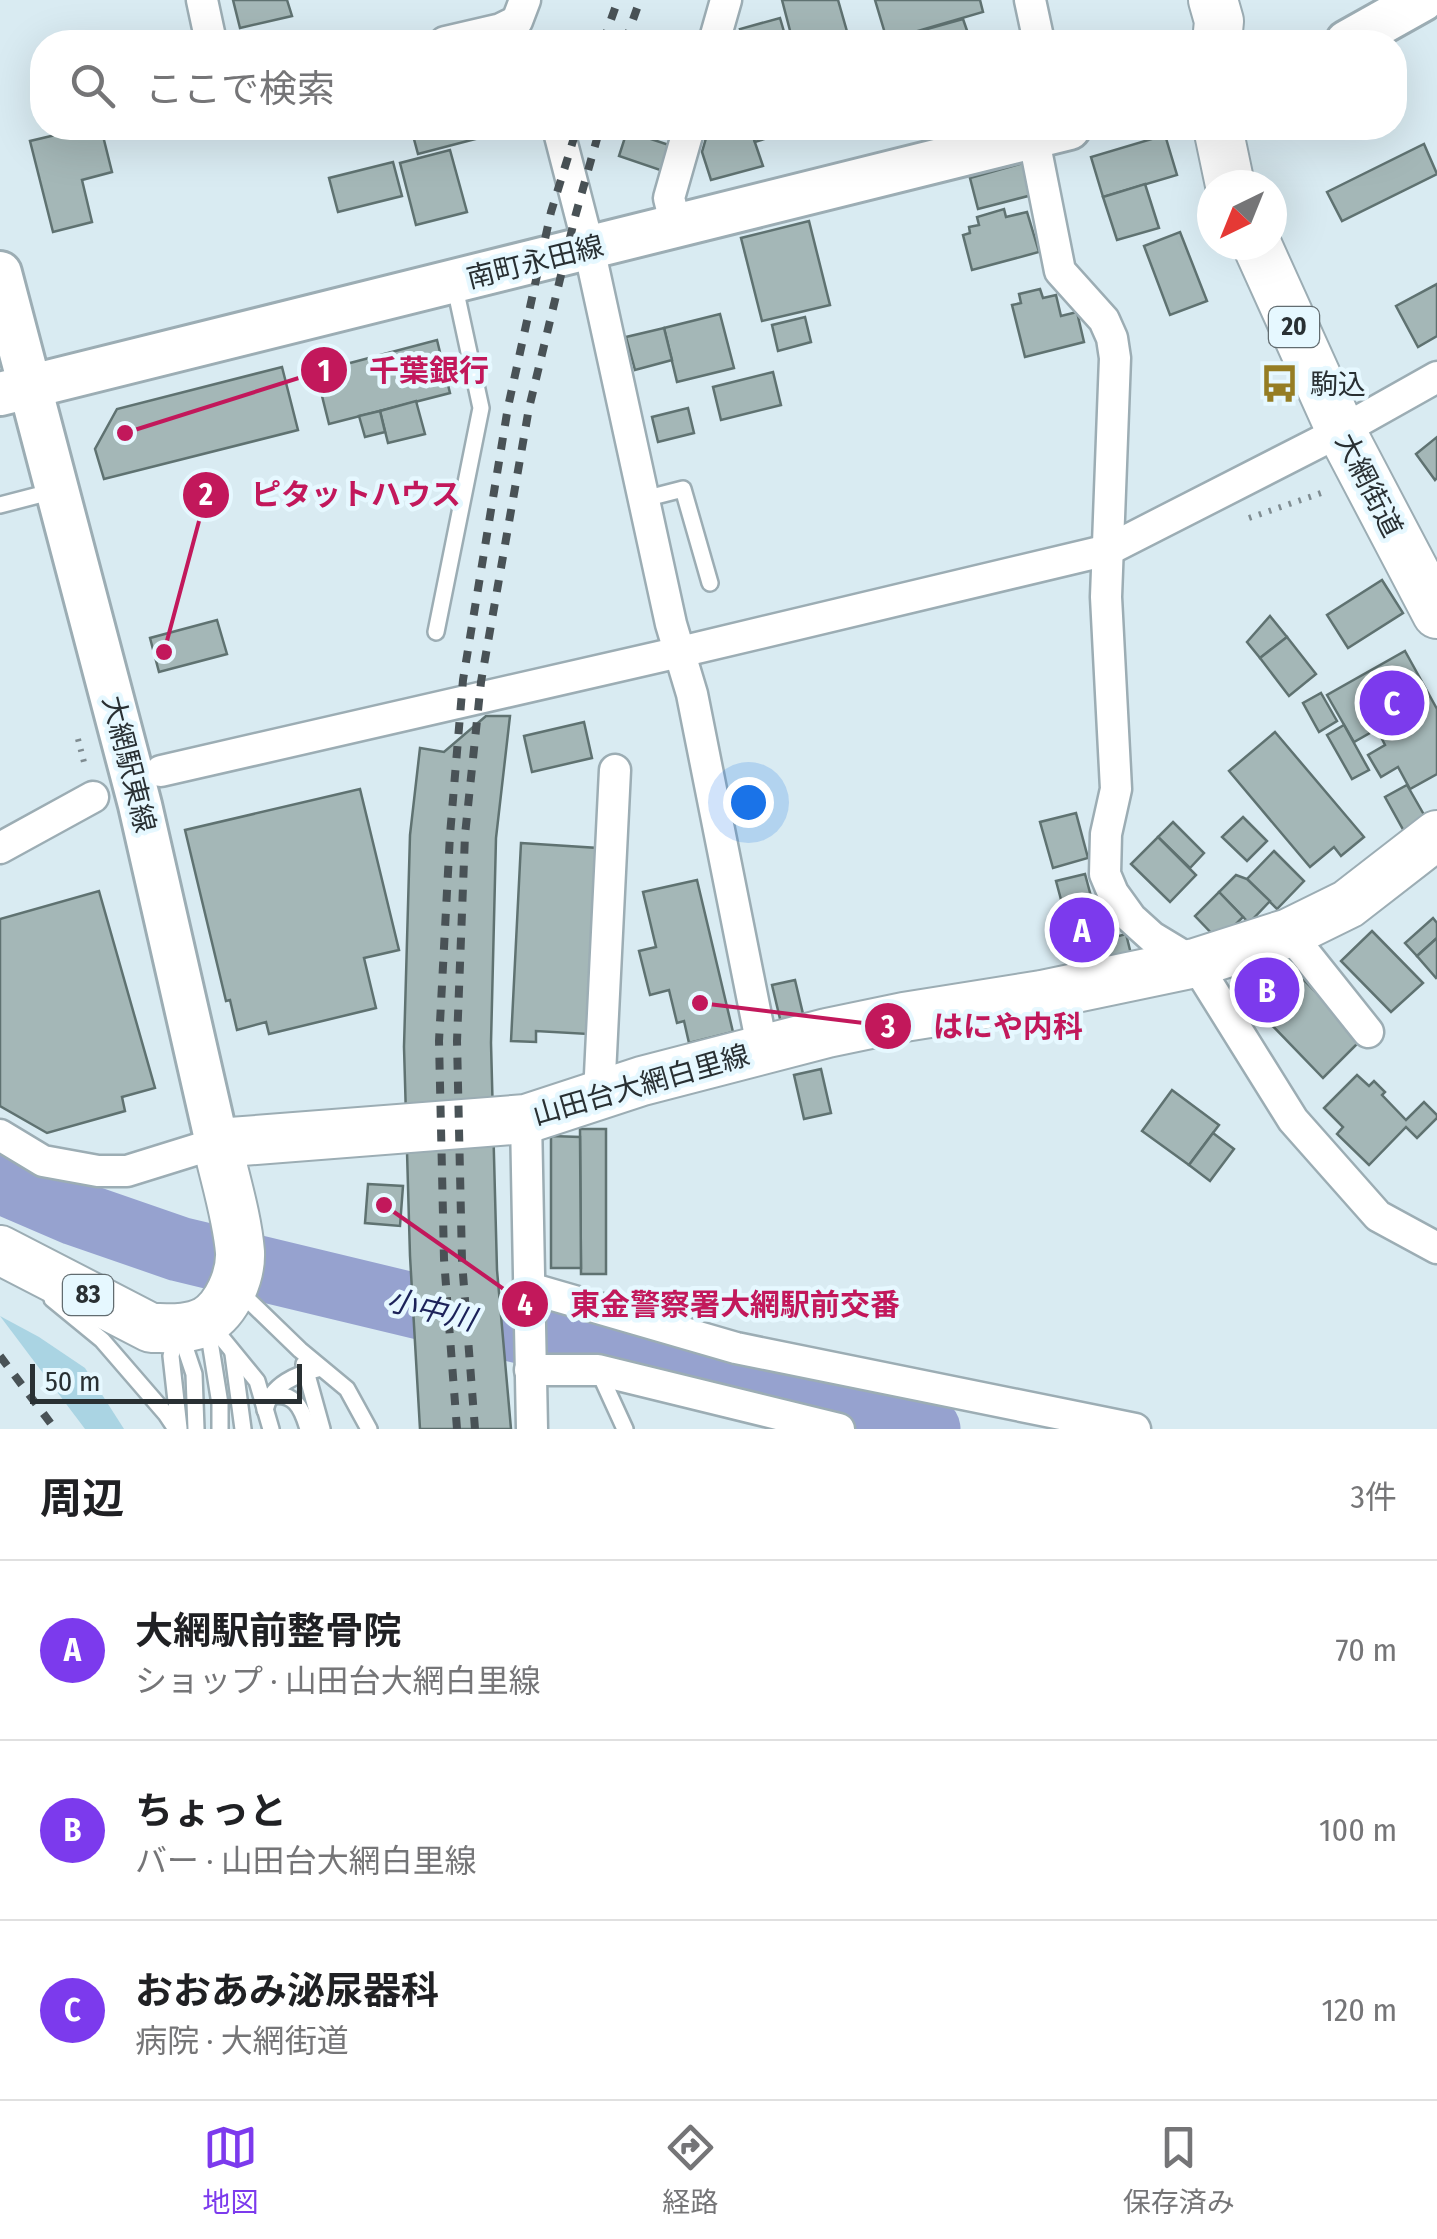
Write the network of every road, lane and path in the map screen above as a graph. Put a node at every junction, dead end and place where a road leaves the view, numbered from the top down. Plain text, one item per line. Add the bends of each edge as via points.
1 (202, 0) edge
2 (726, 0) edge
3 (1030, 0) edge
4 (1213, 0) edge
5 (1422, 0) edge
6 (526, 21) edge
7 (208, 30) edge
8 (498, 30) edge
9 (717, 30) edge
10 (1036, 30) edge
11 (1219, 30) edge
12 (1368, 30) edge
13 (561, 140) edge
14 (686, 140) edge
15 (1015, 140) edge
16 (1054, 140) edge
17 (1221, 140) edge
18 (1227, 170) edge
19 (676, 226) junction
20 (589, 248) junction
21 (1264, 260) edge
22 (0, 272) edge
23 (454, 282) junction
24 (1437, 377) edge
25 (14, 390) edge
26 (1341, 431) junction
27 (58, 490) junction
28 (644, 500) junction
29 (0, 505) edge
30 (1108, 550) junction
31 (710, 583) dead end
32 (1437, 614) edge
33 (436, 632) dead end
34 (680, 652) junction
35 (615, 770) dead end
36 (161, 771) dead end
37 (93, 798) dead end
38 (1437, 834) edge
39 (0, 848) edge
40 (1289, 933) junction
41 (1194, 963) junction
42 (1368, 1032) dead end
43 (763, 1051) junction
44 (599, 1095) junction
45 (526, 1119) junction
46 (0, 1136) edge
47 (217, 1143) junction
48 (1437, 1248) edge
49 (0, 1254) edge
50 (529, 1288) junction
51 (213, 1321) junction
52 (530, 1370) junction
53 (598, 1370) junction
54 (308, 1377) junction
55 (267, 1403) junction
56 (369, 1428) edge
57 (177, 1429) edge
58 (196, 1429) edge
59 (220, 1429) edge
60 (243, 1429) edge
61 (268, 1429) edge
62 (308, 1429) edge
63 (322, 1429) edge
64 (532, 1429) edge
65 (625, 1429) edge
66 (839, 1429) edge
67 (1135, 1429) edge

1 - 7 street
2 - 9 street
3 - 10 street
4 - 11 main road
5 - 12 street
6 - 8 street
13 - 20 street
14 - 19 street via 669,198
15 - 19 street, 南町永田線
16 - 30 street via 1060,270 1104,320 1115,358
17 - 18 main road
19 - 20 street, 南町永田線
20 - 23 street, 南町永田線
20 - 28 street
21 - 26 main road, 大網街道 / 20
22 - 25 street, 大網駅東線
23 - 25 street, 南町永田線
23 - 33 lane via 481,408
24 - 26 street
25 - 27 street, 大網駅東線
26 - 30 street
26 - 32 main road, 大網街道 / 20
27 - 29 lane
27 - 47 street, 大網駅東線 via 140,805
28 - 31 lane via 683,490
28 - 34 street
30 - 34 street
30 - 41 street via 1116,789 1105,874 1131,918
34 - 36 street
34 - 43 street
35 - 44 street
37 - 39 street
38 - 40 main road, 山田台大網白里線 via 1348,904
40 - 41 main road, 山田台大網白里線
40 - 42 street
41 - 43 main road, 山田台大網白里線 via 904,1017
41 - 48 street via 1293,1120 1378,1216
43 - 44 main road, 山田台大網白里線
44 - 45 main road, 山田台大網白里線
45 - 47 main road, 山田台大網白里線
45 - 50 street
46 - 47 street via 42,1161 98,1171 126,1170
47 - 51 main road via 240,1257
49 - 51 main road, 83 via 151,1328
49 - 57 lane via 102,1340
50 - 52 street
50 - 67 street via 736,1348
51 - 54 lane via 300,1350
51 - 55 lane
51 - 57 lane via 170,1356
51 - 58 lane via 194,1374
51 - 59 lane
51 - 60 lane
52 - 53 street
52 - 64 street
53 - 65 lane
53 - 66 street
54 - 55 lane via 279,1386
54 - 56 lane via 347,1390
54 - 63 lane
55 - 61 lane
55 - 62 lane via 280,1394 294,1400

